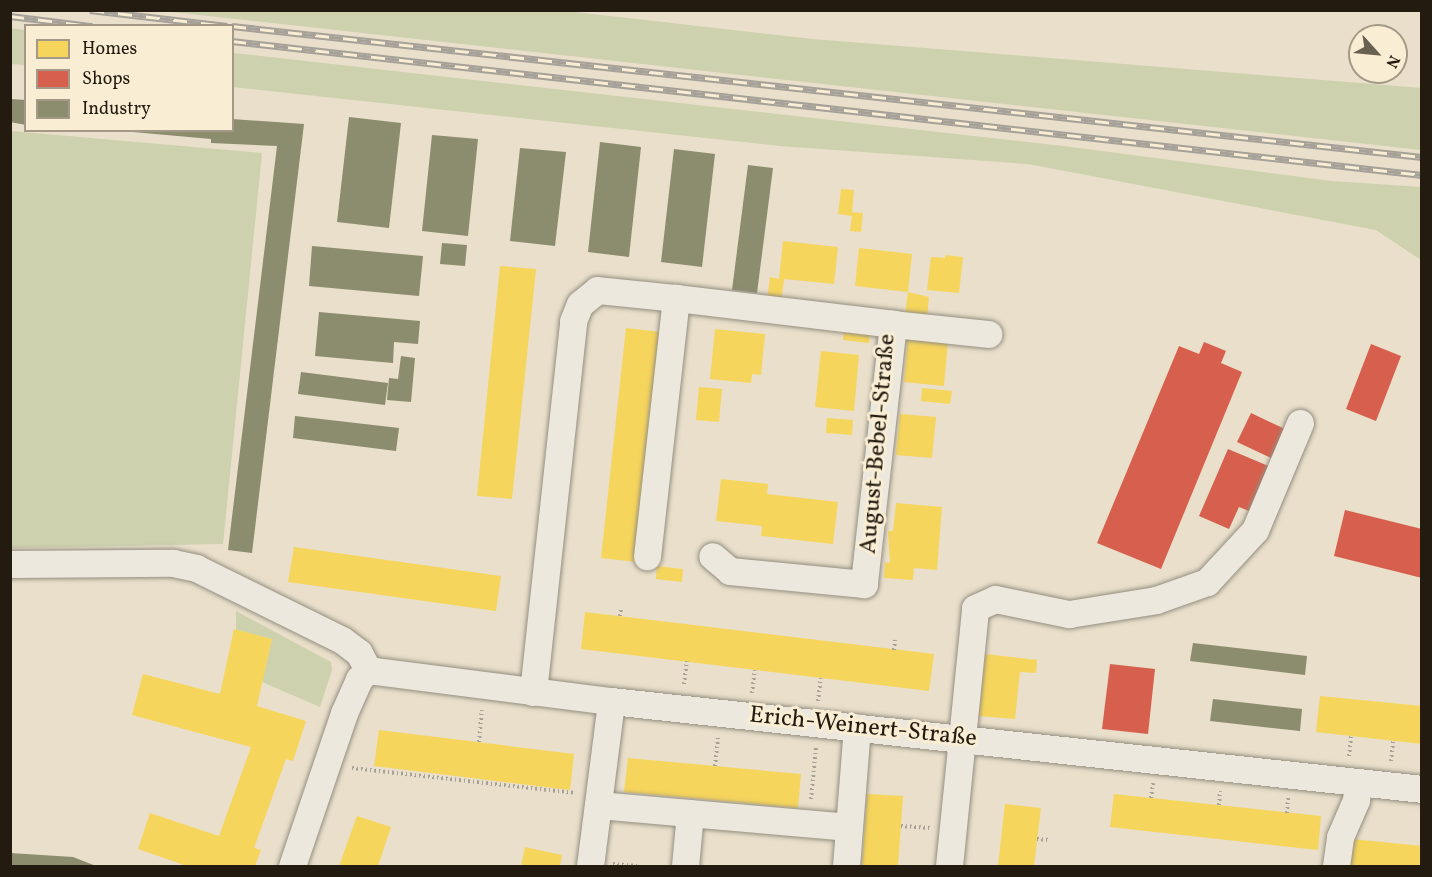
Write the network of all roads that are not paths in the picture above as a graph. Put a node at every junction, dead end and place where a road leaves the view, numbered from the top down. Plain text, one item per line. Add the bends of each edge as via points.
1 (676, 298) junction
2 (894, 324) junction
3 (988, 334) dead end
4 (1300, 423) dead end
5 (647, 556) dead end
6 (712, 556) dead end
7 (10, 564) edge
8 (368, 670) junction
9 (533, 692) junction
10 (611, 701) junction
11 (858, 727) junction
12 (960, 738) junction
13 (1353, 774) junction
14 (1422, 789) edge
15 (598, 800) junction
16 (690, 813) junction
17 (849, 827) junction
18 (600, 865) edge
19 (292, 867) edge
20 (685, 867) edge
21 (846, 867) edge
22 (949, 867) edge
23 (1336, 867) edge

1 - 2 street, August-Bebel-Straße
1 - 5 street
1 - 9 street, August-Bebel-Straße via 600,290 577,310
2 - 3 street
2 - 6 street, August-Bebel-Straße via 864,584 730,571
4 - 12 street via 1255,530 1207,582 1156,600 1069,614 995,599 975,608
7 - 8 street via 173,563 196,568 342,640 359,653
8 - 9 street, Erich-Weinert-Straße
8 - 19 street via 358,680 345,713
9 - 10 street, Erich-Weinert-Straße
10 - 11 street, Erich-Weinert-Straße
10 - 15 street
11 - 12 street, Erich-Weinert-Straße
11 - 17 street
12 - 13 street, Erich-Weinert-Straße
12 - 22 street
13 - 14 street, Erich-Weinert-Straße
13 - 23 street via 1356,800 1340,837
15 - 16 street
15 - 18 street
16 - 17 street
16 - 20 street
17 - 21 street

